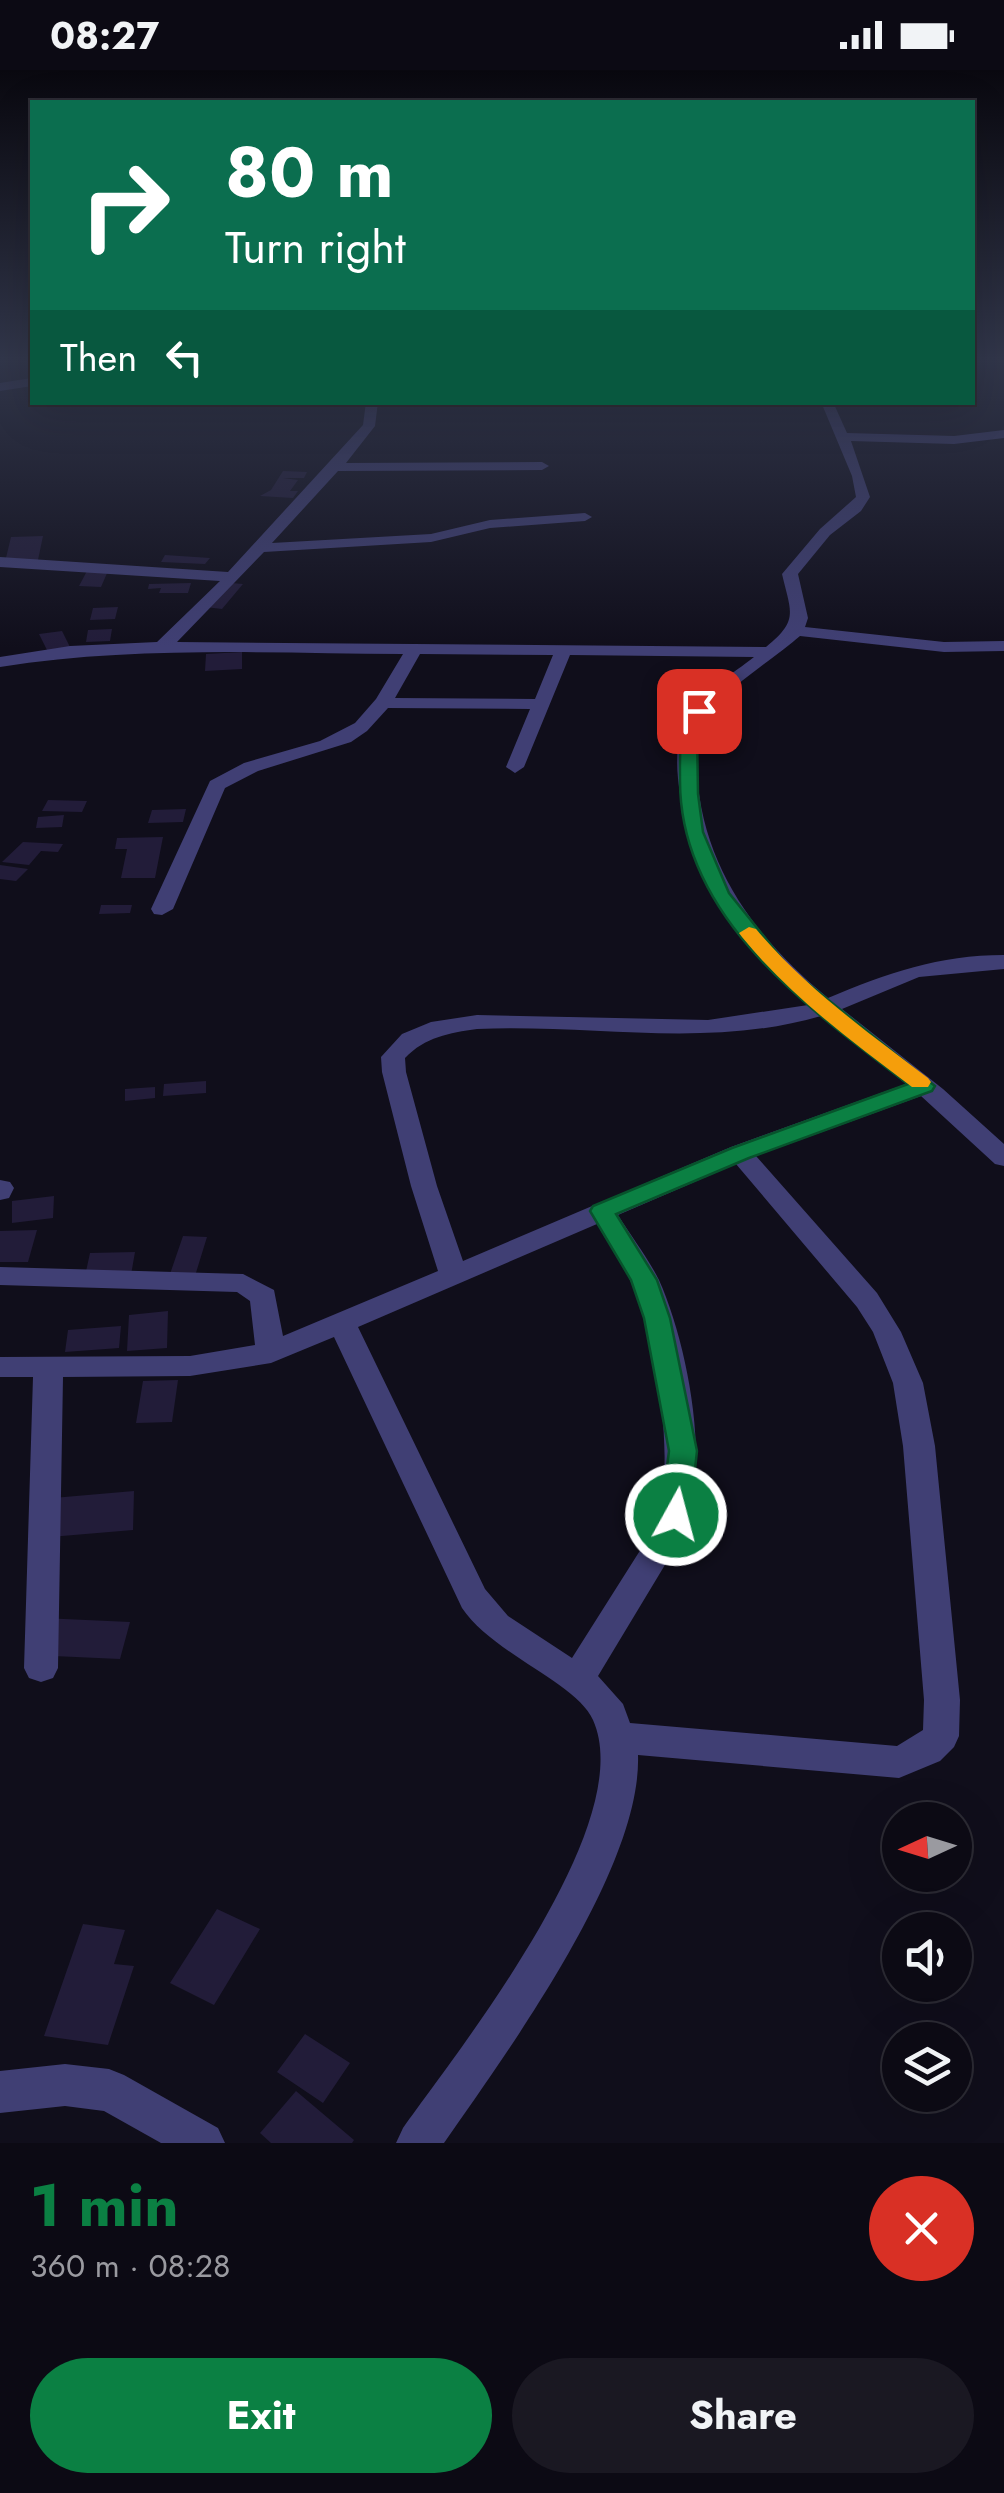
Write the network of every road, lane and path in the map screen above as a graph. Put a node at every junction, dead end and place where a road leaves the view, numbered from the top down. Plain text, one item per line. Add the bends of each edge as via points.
1 (344, 455) edge
2 (848, 455) edge
3 (542, 466) dead end
4 (334, 467) junction
5 (585, 517) dead end
6 (260, 548) junction
7 (0, 562) edge
8 (232, 577) junction
9 (796, 631) junction
10 (1004, 646) edge
11 (162, 647) junction
12 (414, 649) junction
13 (564, 650) junction
14 (774, 652) junction
15 (0, 662) edge
16 (381, 704) junction
17 (540, 704) junction
18 (515, 766) dead end
19 (162, 909) dead end
20 (1004, 962) edge
21 (822, 1008) junction
22 (924, 1086) junction
23 (740, 1153) junction
24 (1004, 1158) edge
25 (602, 1211) junction
26 (0, 1276) edge
27 (454, 1276) junction
28 (343, 1325) junction
29 (271, 1353) junction
30 (0, 1366) edge
31 (48, 1366) junction
32 (41, 1668) dead end
33 (576, 1682) junction
34 (621, 1738) junction
35 (0, 2092) edge
36 (204, 2143) edge
37 (418, 2143) edge

1 - 4 street
2 - 9 street via 863,497 790,574 800,618
3 - 4 street
4 - 6 street
5 - 6 street via 490,524 431,538
6 - 8 street
7 - 8 street
8 - 11 street
9 - 10 street via 944,647
9 - 14 street
11 - 12 street
11 - 15 street
12 - 13 street
12 - 16 street
13 - 14 street
13 - 17 street
14 - 21 street via 699,711 689,730 694,832 738,919 783,974
16 - 17 street
16 - 19 street via 346,736 231,774 217,785
17 - 18 street
20 - 21 street via 915,971
21 - 22 street
21 - 27 street via 735,1026 484,1021 408,1037 393,1057 394,1072
22 - 23 street
22 - 24 street
23 - 25 street
23 - 34 street via 867,1300 908,1383 919,1446 941,1736 899,1762
25 - 27 street
25 - 33 street via 644,1280 657,1318 683,1451 676,1515 667,1535
26 - 29 street via 243,1283 264,1297
27 - 28 street
28 - 29 street
28 - 33 street via 466,1587 502,1634
29 - 31 street via 190,1366
30 - 31 street
31 - 32 street
33 - 34 street via 594,1693
34 - 37 street via 612,1806 550,1951
35 - 36 street via 110,2090

